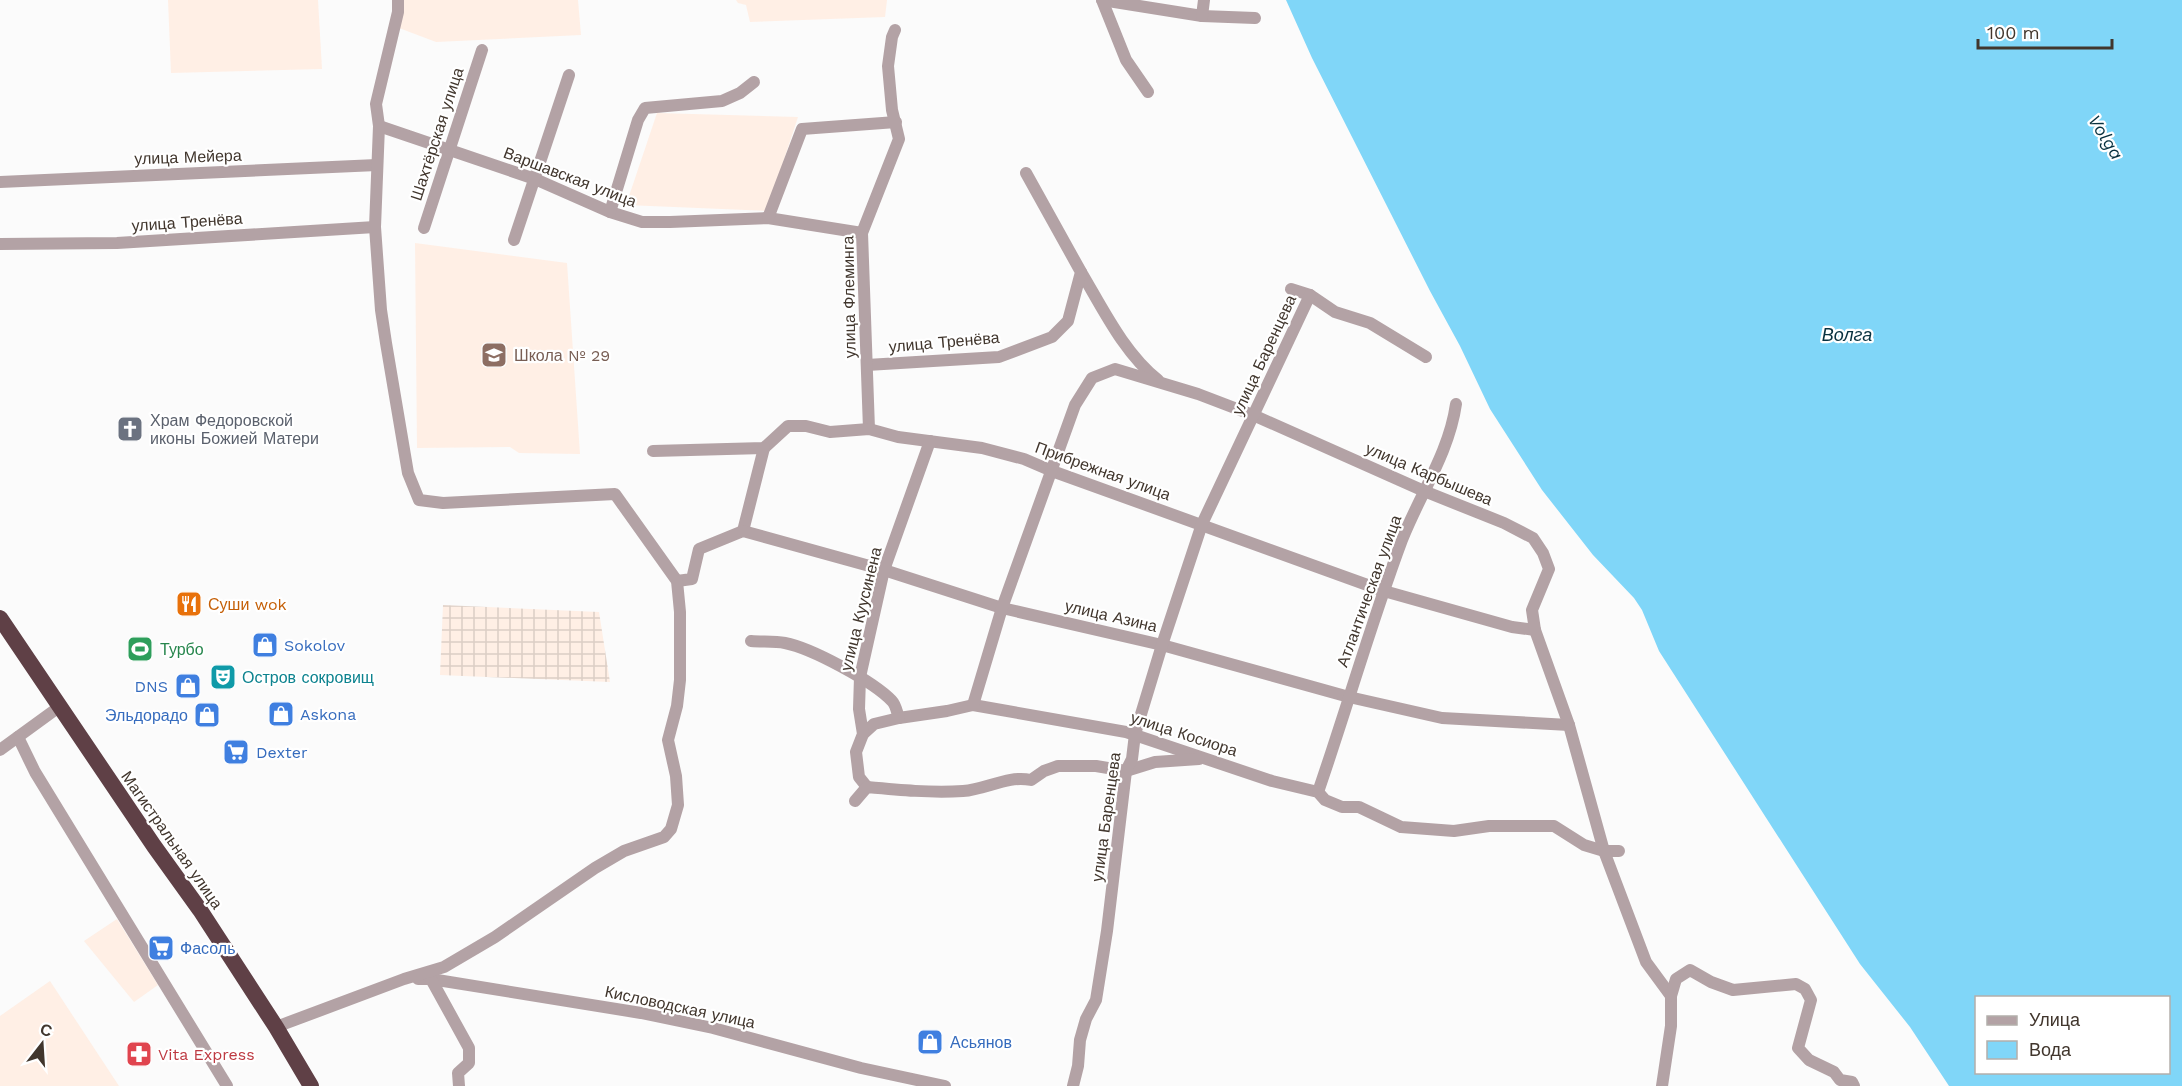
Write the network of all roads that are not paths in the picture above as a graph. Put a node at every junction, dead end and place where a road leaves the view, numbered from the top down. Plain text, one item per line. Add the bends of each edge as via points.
1 (398, 0) edge
2 (1102, 0) edge
3 (1204, 0) edge
4 (1202, 16) junction
5 (1255, 18) dead end
6 (895, 30) dead end
7 (482, 50) dead end
8 (569, 75) dead end
9 (754, 82) dead end
10 (1148, 92) dead end
11 (896, 122) junction
12 (379, 126) junction
13 (448, 151) junction
14 (377, 165) junction
15 (1026, 173) dead end
16 (535, 179) junction
17 (0, 182) edge
18 (610, 212) junction
19 (768, 218) junction
20 (375, 227) junction
21 (424, 228) dead end
22 (862, 233) junction
23 (514, 240) dead end
24 (0, 244) edge
25 (1081, 272) junction
26 (1291, 289) dead end
27 (1310, 295) junction
28 (1426, 357) dead end
29 (867, 365) junction
30 (1165, 384) junction
31 (1456, 404) dead end
32 (1253, 415) junction
33 (869, 429) junction
34 (930, 441) junction
35 (764, 448) junction
36 (653, 451) dead end
37 (1052, 471) junction
38 (1424, 491) junction
39 (1202, 524) junction
40 (743, 531) junction
41 (884, 570) junction
42 (677, 581) junction
43 (1384, 591) junction
44 (1002, 609) junction
45 (0, 618) edge
46 (1535, 630) junction
47 (752, 641) dead end
48 (1162, 645) junction
49 (860, 678) junction
50 (1349, 697) junction
51 (972, 705) junction
52 (59, 707) junction
53 (899, 718) junction
54 (1569, 725) junction
55 (863, 734) junction
56 (1135, 734) junction
57 (18, 737) junction
58 (0, 750) edge
59 (1208, 759) junction
60 (1126, 771) junction
61 (867, 787) junction
62 (1318, 792) junction
63 (855, 801) dead end
64 (1605, 851) junction
65 (1618, 851) dead end
66 (405, 979) junction
67 (431, 979) junction
68 (1671, 996) junction
69 (276, 1027) junction
70 (227, 1086) edge
71 (311, 1086) edge
72 (459, 1086) edge
73 (945, 1086) edge
74 (1073, 1086) edge
75 (1662, 1086) edge
76 (1854, 1086) edge

1 - 12 street via 376,104
2 - 4 street
2 - 10 street via 1126,60
3 - 4 street
4 - 5 street
6 - 11 street, улица Флеминга via 888,66
7 - 13 street, Шахтёрская улица
8 - 16 street
9 - 18 street via 722,101 645,108
11 - 19 street via 802,129
11 - 22 street, улица Флеминга via 899,139
12 - 13 street, Варшавская улица
12 - 14 street
13 - 16 street, Варшавская улица
13 - 21 street, Шахтёрская улица
14 - 17 street, улица Мейера
14 - 20 street
15 - 25 street
16 - 18 street, Варшавская улица
16 - 23 street
18 - 19 street, Варшавская улица via 642,222
19 - 22 street, Варшавская улица
20 - 24 street, улица Тренёва via 117,243
20 - 42 street via 381,310 408,473 419,500 490,502 615,494
22 - 29 street, улица Флеминга
25 - 29 street, улица Тренёва via 1068,321 1052,337 999,357
25 - 30 street via 1133,354
26 - 27 street
27 - 28 street via 1335,312 1370,323
27 - 32 street, улица Баренцева
29 - 33 street, улица Флеминга
30 - 32 street, улица Карбышева
30 - 37 street, улица Карбышева via 1115,369 1092,378 1075,405
31 - 38 street, Атлантическая улица via 1454,422
32 - 38 street, улица Карбышева
32 - 39 street, улица Баренцева
33 - 34 street, Прибрежная улица
33 - 35 street, Прибрежная улица via 830,432 788,426
34 - 37 street, Прибрежная улица via 982,448
34 - 41 street, улица Куусинена
35 - 36 street
35 - 40 street
37 - 39 street, Прибрежная улица
37 - 44 street, улица Карбышева
38 - 43 street, Атлантическая улица
38 - 46 street, улица Карбышева via 1533,538 1548,569 1532,610
39 - 43 street, Прибрежная улица
39 - 48 street, улица Баренцева
40 - 41 street, улица Азина
40 - 42 street via 699,549 692,579
41 - 44 street, улица Азина
41 - 49 street, улица Куусинена
42 - 66 street via 680,680 668,740 678,805 671,829 664,837 624,851 595,868 444,968
43 - 46 street, Прибрежная улица
43 - 50 street, Атлантическая улица
44 - 48 street, улица Азина
44 - 51 street, улица Карбышева
45 - 52 highway, Магистральная улица
46 - 54 street, улица Карбышева
47 - 49 street via 784,643 808,650
48 - 50 street, улица Азина
48 - 56 street, улица Баренцева
49 - 53 street via 893,703
49 - 55 street, улица Куусинена
50 - 54 street, улица Азина via 1442,718
50 - 62 street, Атлантическая улица
51 - 53 street, улица Косиора
51 - 56 street, улица Косиора
52 - 57 street
52 - 69 highway, Магистральная улица
53 - 55 street, улица Косиора via 874,724
54 - 64 street, улица Карбышева
55 - 61 street, улица Куусинена via 856,752 860,777
56 - 59 street, улица Косиора
56 - 60 street, улица Баренцева
57 - 58 street
57 - 70 street via 35,772
59 - 60 street via 1155,762
59 - 62 street, улица Косиора
60 - 61 street via 1058,766 1031,780 1012,778 964,791
60 - 74 street, улица Баренцева via 1096,1000 1080,1040
61 - 63 street
62 - 64 street, улица Косиора via 1325,800 1342,807 1359,807 1401,827 1454,831 1489,826 1554,826 1584,845
64 - 65 street, улица Косиора
64 - 68 street, улица Карбышева via 1646,962
66 - 67 street, Кисловодская улица
66 - 69 street
67 - 72 street via 469,1048 469,1063 458,1073
67 - 73 street, Кисловодская улица via 641,1012
68 - 75 street
68 - 76 street via 1676,979 1690,970 1733,990 1796,984 1805,989 1811,1000 1798,1048 1809,1060
69 - 71 highway, Магистральная улица

